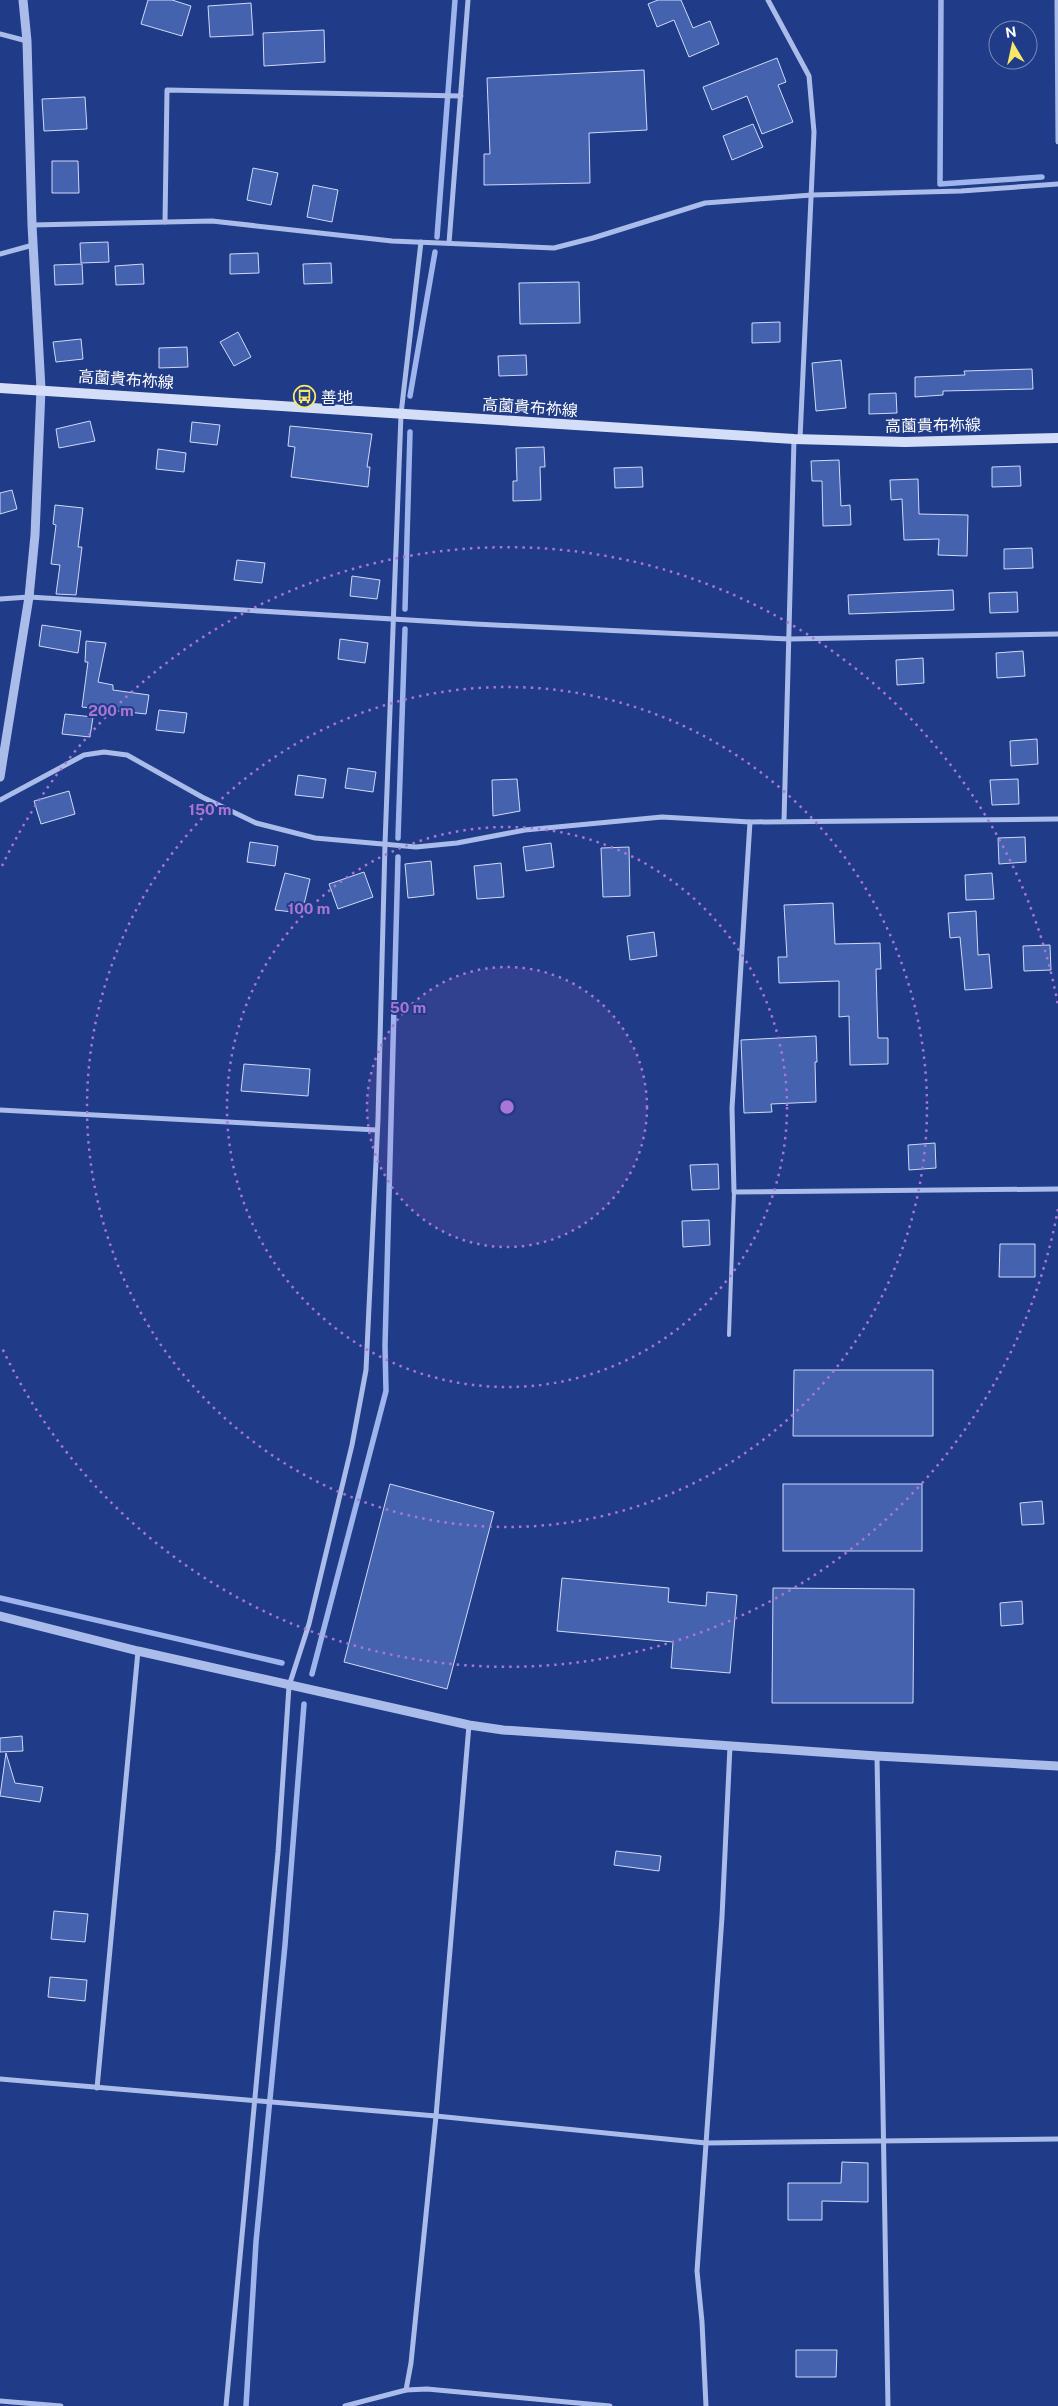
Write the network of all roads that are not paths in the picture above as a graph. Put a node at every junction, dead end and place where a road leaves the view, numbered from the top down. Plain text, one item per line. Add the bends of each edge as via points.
1 (23, 0) edge
2 (468, 0) edge
3 (768, 0) edge
4 (1057, 0) edge
5 (0, 34) edge
6 (27, 41) junction
7 (458, 96) junction
8 (1058, 142) edge
9 (1058, 184) edge
10 (812, 195) junction
11 (165, 222) junction
12 (32, 225) junction
13 (421, 242) junction
14 (449, 243) junction
15 (33, 245) junction
16 (0, 254) edge
17 (0, 388) edge
18 (41, 389) junction
19 (401, 414) junction
20 (1058, 438) edge
21 (797, 439) junction
22 (29, 597) junction
23 (0, 599) edge
24 (393, 618) junction
25 (1058, 634) edge
26 (789, 639) junction
27 (0, 777) edge
28 (0, 800) edge
29 (1058, 819) edge
30 (784, 821) junction
31 (750, 822) junction
32 (385, 844) junction
33 (0, 1110) edge
34 (377, 1130) junction
35 (1058, 1189) edge
36 (734, 1192) junction
37 (729, 1336) dead end
38 (0, 1616) edge
39 (138, 1651) junction
40 (289, 1686) junction
41 (469, 1725) junction
42 (730, 1745) junction
43 (877, 1756) junction
44 (1058, 1766) edge
45 (0, 2079) edge
46 (97, 2088) junction
47 (254, 2101) junction
48 (436, 2116) junction
49 (1058, 2139) edge
50 (882, 2141) junction
51 (706, 2143) junction
52 (406, 2390) junction
53 (0, 2401) edge
54 (62, 2406) edge
55 (226, 2406) edge
56 (345, 2406) edge
57 (610, 2406) edge
58 (706, 2406) edge
59 (888, 2406) edge

1 - 6 street
2 - 7 street
3 - 10 street via 809,76 814,132
4 - 8 street
5 - 6 street
6 - 12 street
7 - 11 street via 167,90
7 - 14 street
9 - 10 street via 961,191
10 - 14 street via 705,204 554,248
10 - 21 street
11 - 12 street
11 - 13 street via 212,221
12 - 15 street
13 - 14 street
13 - 19 street
15 - 16 street
15 - 18 street
17 - 18 main road, 高薗貴布祢線
18 - 19 main road, 高薗貴布祢線
18 - 22 street
19 - 21 main road, 高薗貴布祢線
19 - 24 street
20 - 21 main road, 高薗貴布祢線 via 905,442
21 - 26 street
22 - 23 street
22 - 24 street
22 - 27 street
24 - 26 street
24 - 32 street
25 - 26 street
26 - 30 street
28 - 32 street via 84,755 104,752 127,755 256,823 315,838
29 - 30 street
30 - 31 street
31 - 32 street via 662,817 525,830 457,844 416,847
31 - 36 street via 732,1108
32 - 34 street
33 - 34 street
34 - 40 street via 364,1378 310,1624
35 - 36 street
36 - 37 lane
38 - 39 street
39 - 40 street
39 - 46 street
40 - 41 street
40 - 47 street via 278,1852
41 - 42 street
41 - 48 street
42 - 43 street
42 - 51 street
43 - 44 street
43 - 50 street
45 - 46 street
46 - 47 street
47 - 48 street
47 - 55 street
48 - 51 street
48 - 52 street via 412,2363
49 - 50 street
50 - 51 street
50 - 59 street
51 - 58 street via 697,2271
52 - 56 street
52 - 57 street via 428,2389
53 - 54 street

